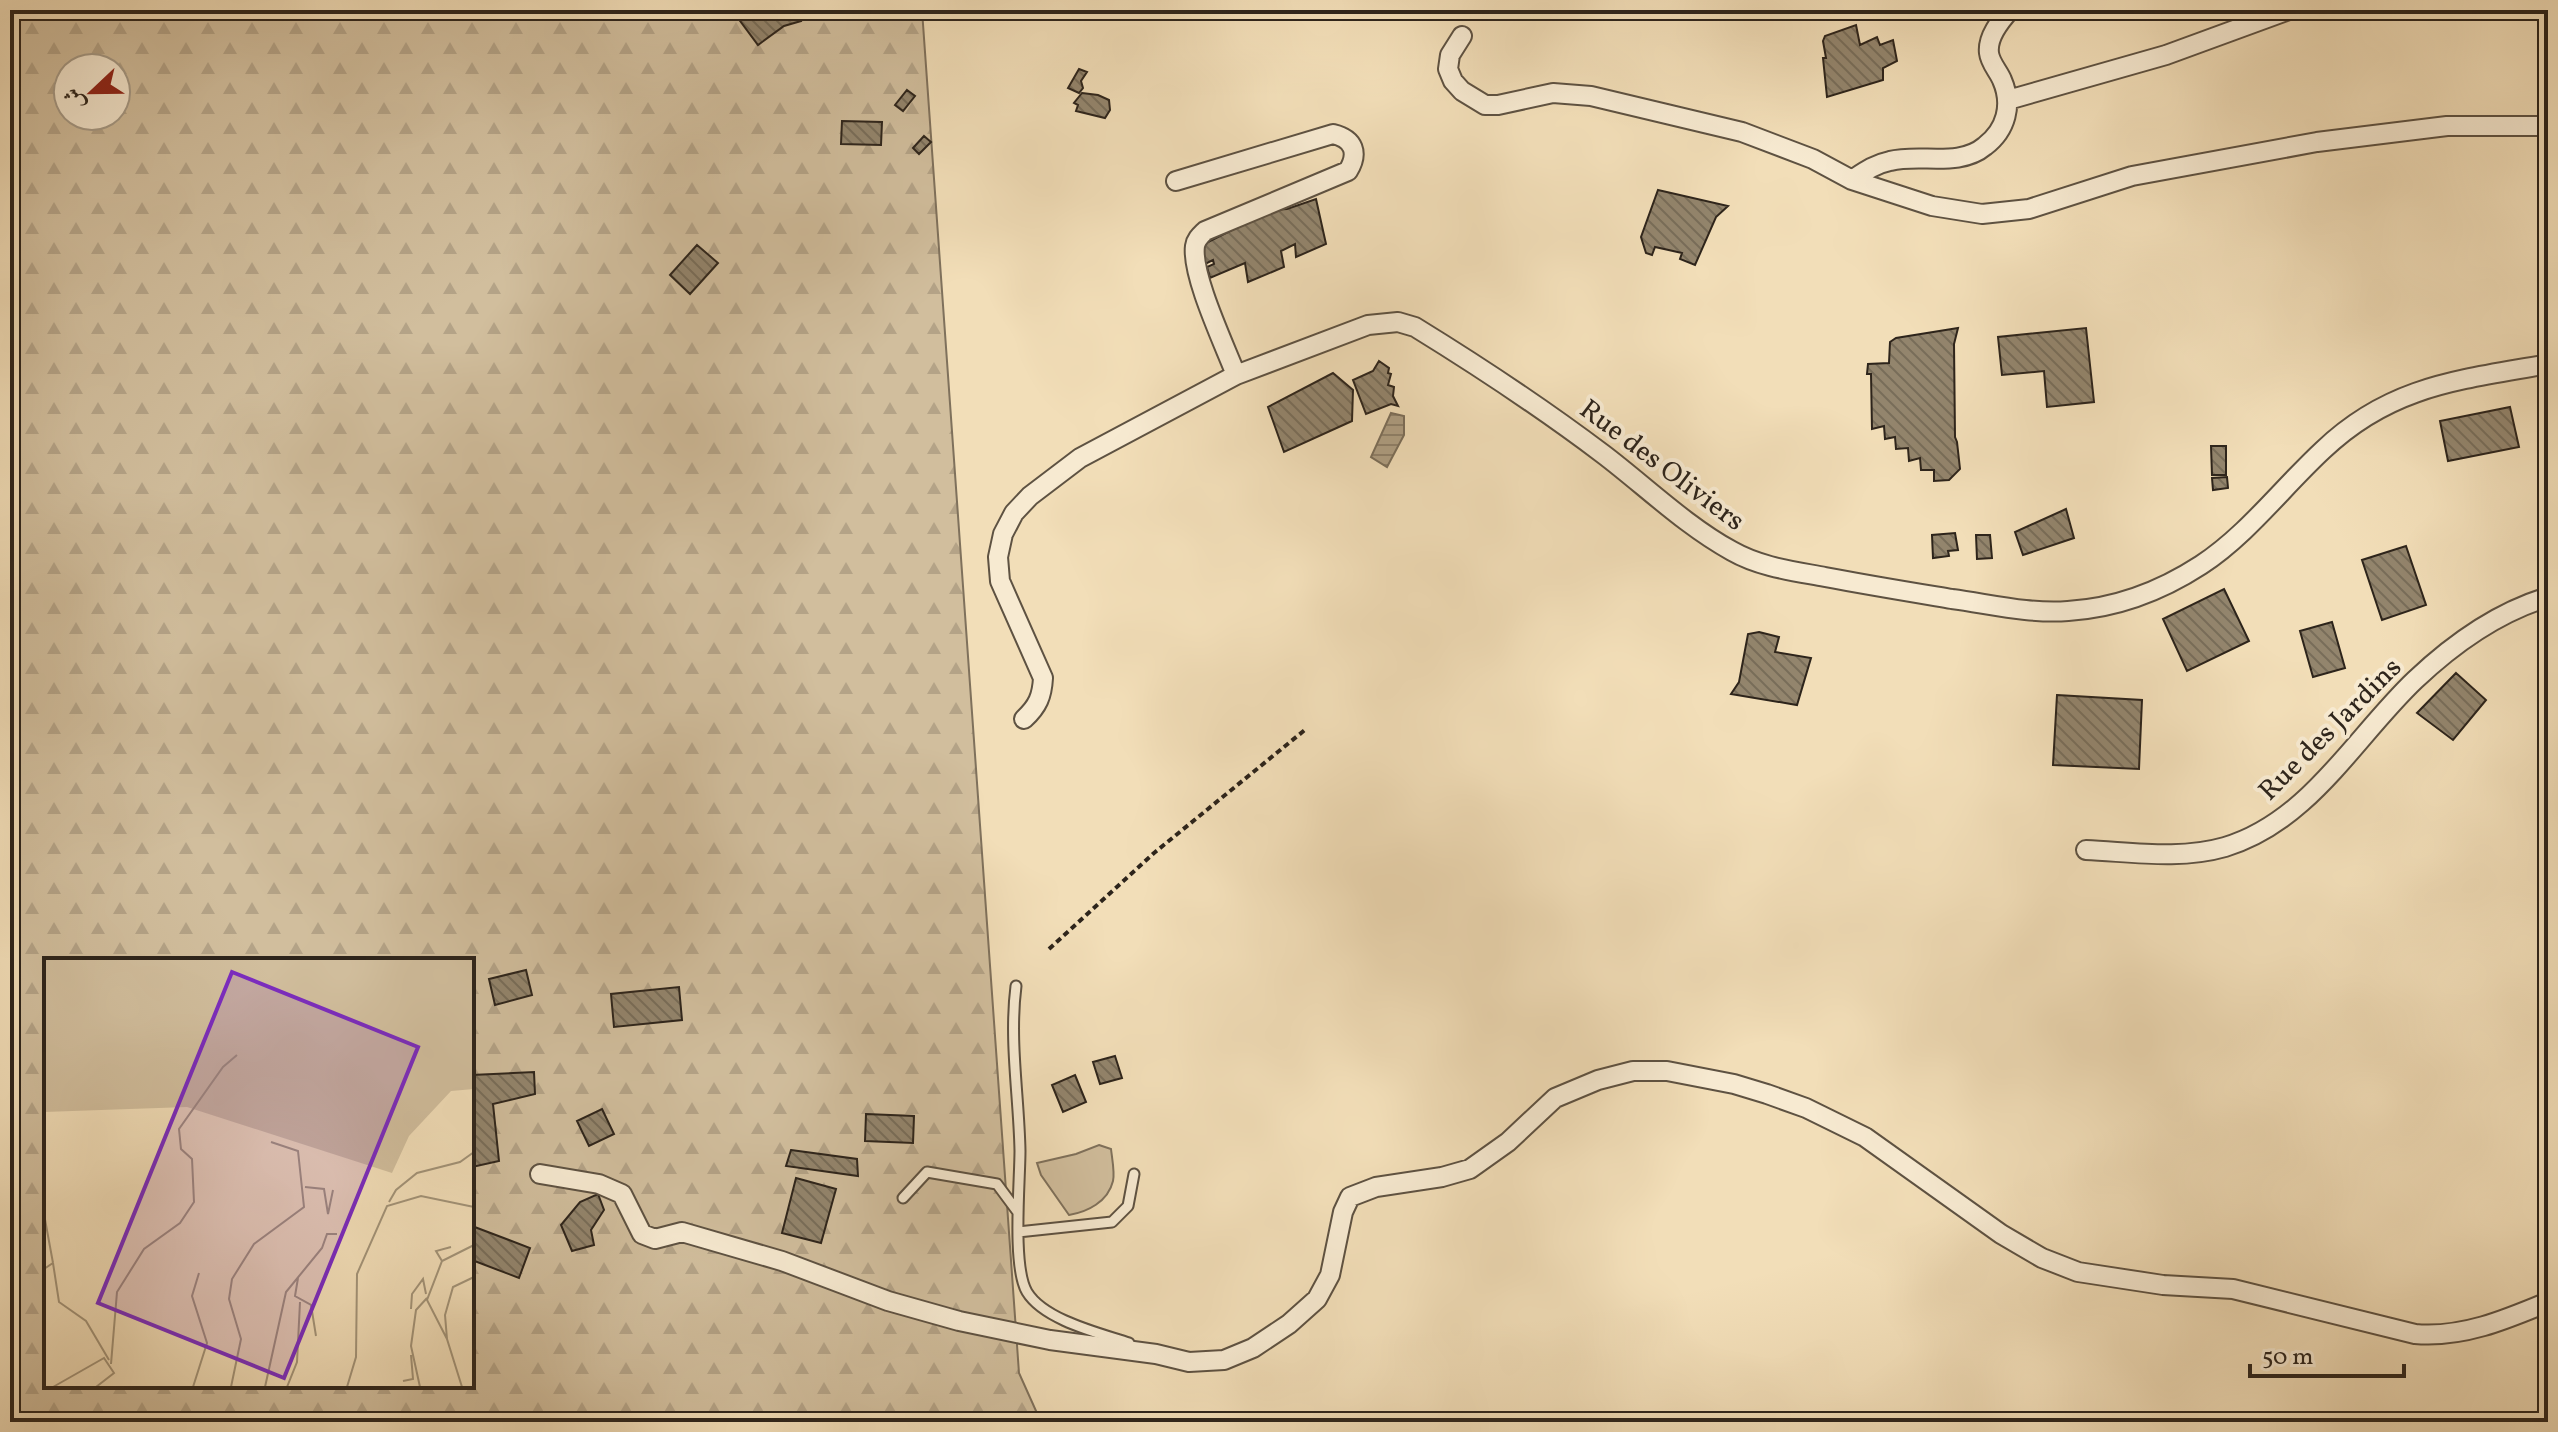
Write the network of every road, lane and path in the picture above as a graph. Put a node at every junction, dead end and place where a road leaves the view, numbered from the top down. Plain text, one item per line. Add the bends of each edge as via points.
1 (2010, 10) edge
2 (2289, 10) edge
3 (1462, 36) dead end
4 (2008, 100) junction
5 (2548, 126) edge
6 (1852, 180) junction
7 (1176, 181) dead end
8 (2548, 364) edge
9 (1236, 375) junction
10 (2548, 597) edge
11 (1024, 719) dead end
12 (1306, 729) dead end
13 (2086, 850) dead end
14 (1049, 949) dead end
15 (1016, 986) dead end
16 (540, 1174) dead end
17 (1134, 1174) dead end
18 (903, 1198) dead end
19 (1017, 1212) junction
20 (1018, 1232) junction
21 (2548, 1302) edge
22 (1156, 1354) junction

1 - 4 street via 1995,29 1989,51
2 - 4 street via 2166,55
3 - 6 street via 1448,69 1462,91 1485,105 1553,93 1591,96 1742,132
4 - 6 street via 2002,127 1982,149 1941,159 1890,161
5 - 6 street via 2447,126 2317,142 2132,176 2003,213 1932,206
7 - 9 street via 1333,134 1346,137 1354,147 1355,160 1348,171 1197,238 1194,248 1203,294
8 - 9 street, Rue des Oliviers via 2448,382 2381,406 2323,449 2205,563 2125,601 2068,611 1892,590 1753,561 1713,539 1506,383 1415,327 1398,322 1368,325
9 - 11 street, Rue des Oliviers via 1080,458 1014,513 998,557 1000,581 1043,678 1036,708
10 - 13 street, Rue des Jardins via 2483,626 2448,651 2314,791 2243,841 2170,855
12 - 14 path via 1154,853
15 - 19 lane via 1012,1017 1020,1151
16 - 22 street via 599,1184 622,1194 642,1234 655,1239 682,1232 959,1321
17 - 20 lane via 1128,1206 1112,1222
18 - 19 lane via 927,1172 997,1184
19 - 20 lane
20 - 22 lane via 1025,1290 1036,1303 1058,1317
21 - 22 street via 2479,1328 2436,1336 2233,1289 2078,1272 2001,1234 1865,1137 1806,1108 1734,1084 1667,1071 1633,1071 1555,1098 1470,1169 1350,1197 1330,1275 1317,1299 1253,1348 1224,1360 1189,1362

